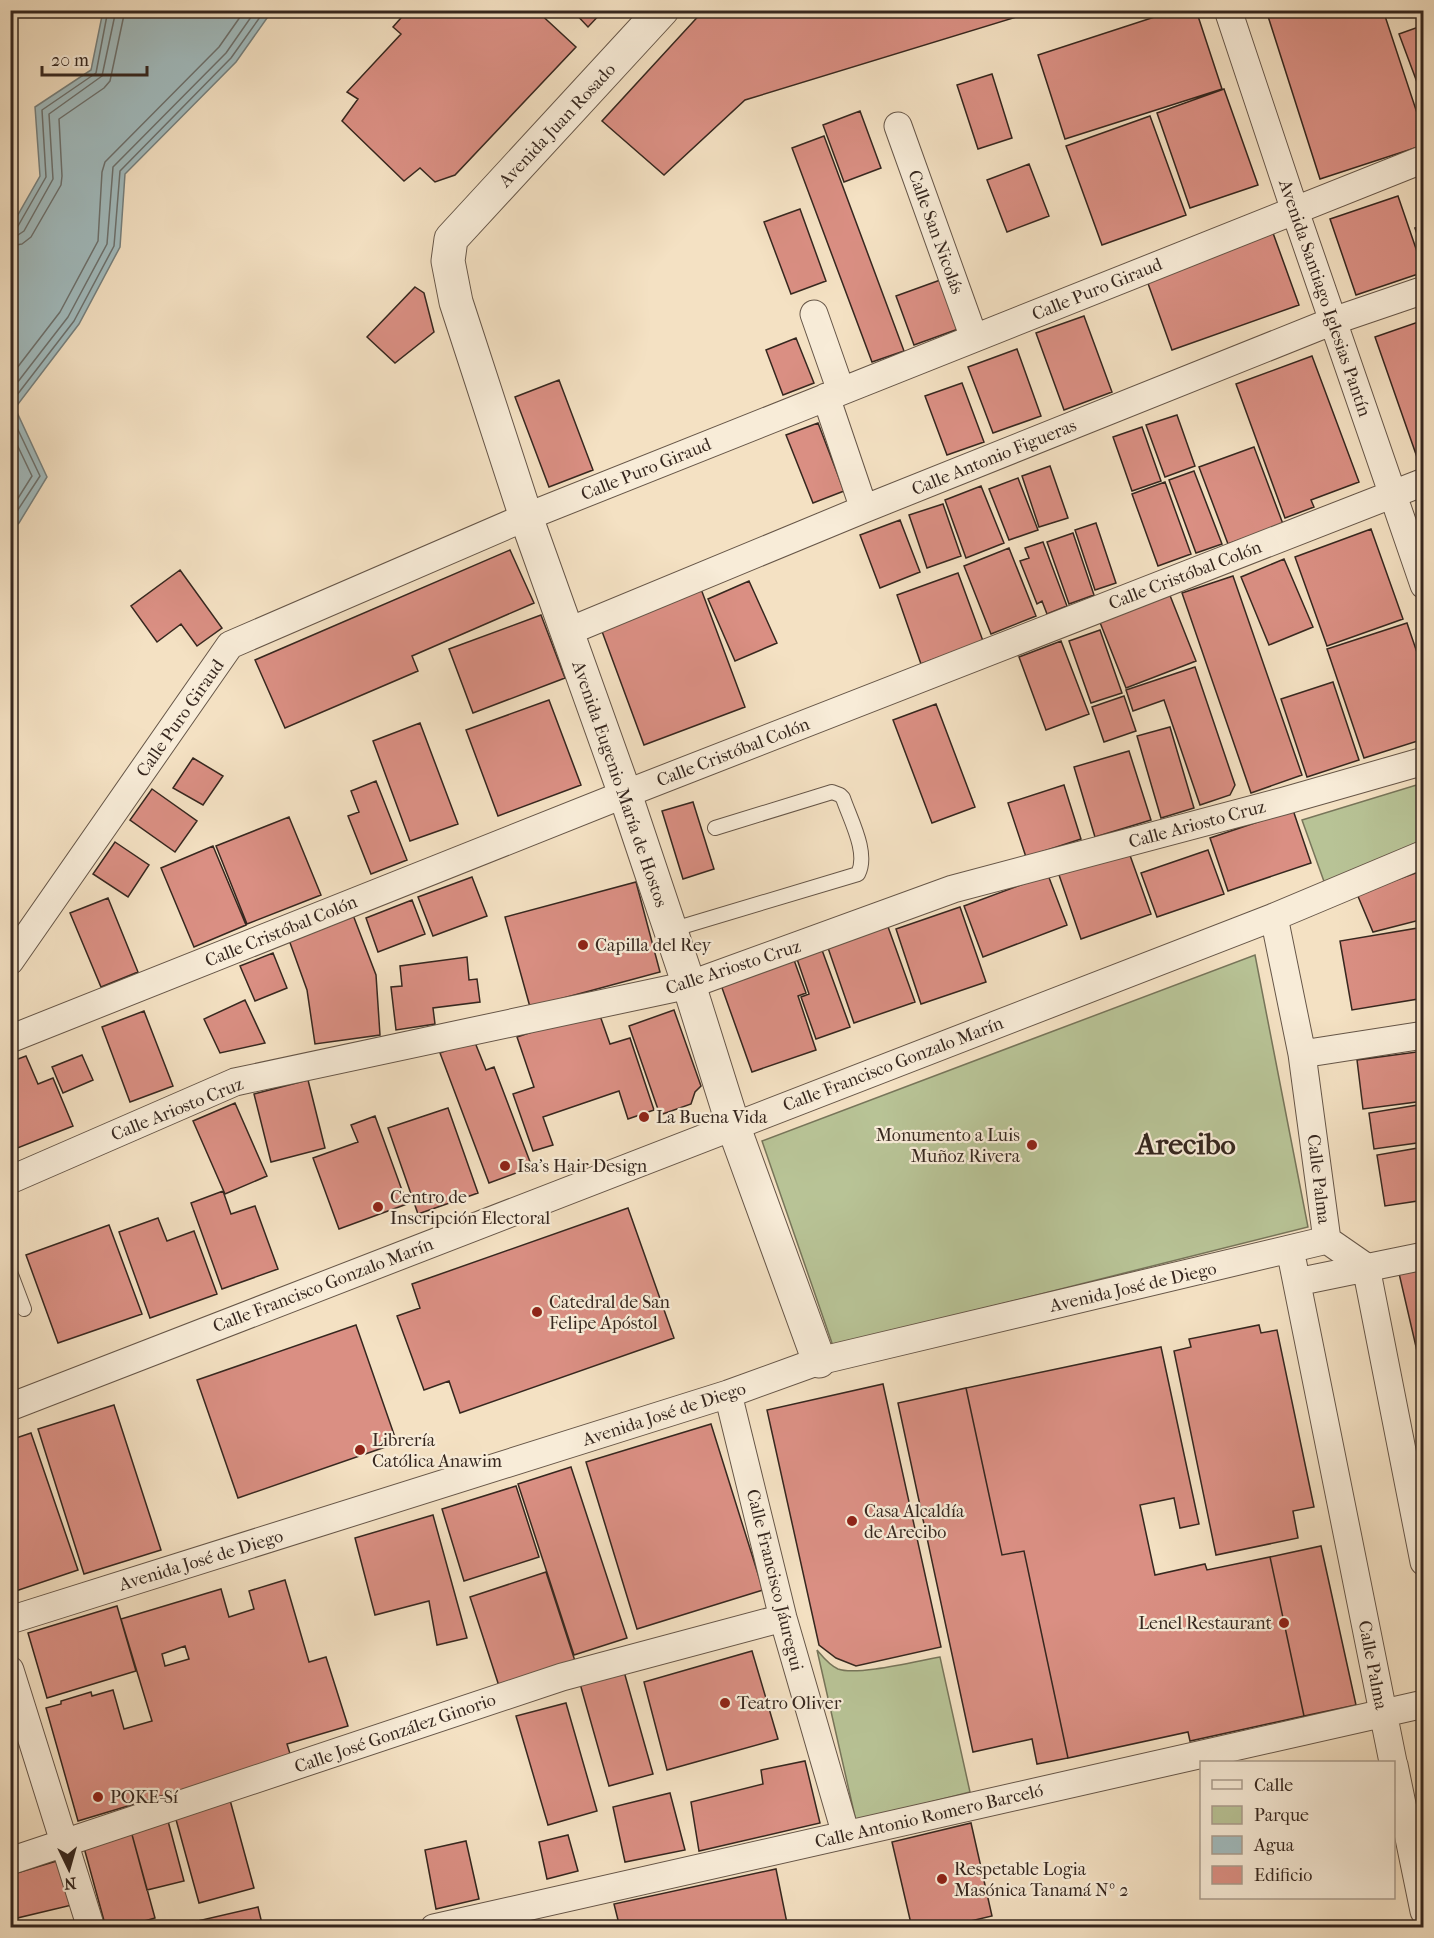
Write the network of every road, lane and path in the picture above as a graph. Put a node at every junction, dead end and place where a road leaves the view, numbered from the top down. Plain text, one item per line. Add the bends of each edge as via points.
1 (662, 10) edge
2 (1228, 10) edge
3 (898, 126) dead end
4 (1424, 159) edge
5 (1295, 211) junction
6 (451, 239) joint
7 (1424, 290) edge
8 (814, 314) dead end
9 (1333, 321) junction
10 (975, 338) junction
11 (833, 394) junction
12 (1424, 482) edge
13 (1391, 494) junction
14 (864, 509) junction
15 (526, 517) junction
16 (1424, 585) edge
17 (567, 632) junction
18 (1424, 761) edge
19 (625, 794) junction
20 (715, 828) dead end
21 (1424, 854) edge
22 (1274, 917) junction
23 (670, 930) junction
24 (10, 961) edge
25 (689, 985) junction
26 (1424, 1035) edge
27 (10, 1039) edge
28 (1302, 1054) junction
29 (734, 1125) junction
30 (10, 1180) edge
31 (1327, 1240) junction
32 (1290, 1249) junction
33 (1424, 1256) edge
34 (1366, 1267) junction
35 (10, 1272) edge
36 (1297, 1282) junction
37 (24, 1309) dead end
38 (819, 1361) junction
39 (728, 1394) junction
40 (10, 1407) edge
41 (1424, 1562) edge
42 (783, 1618) junction
43 (10, 1620) edge
44 (10, 1670) edge
45 (1424, 1704) edge
46 (1383, 1714) junction
47 (1392, 1761) edge
48 (1395, 1773) edge
49 (846, 1835) junction
50 (64, 1843) junction
51 (10, 1861) edge
52 (1424, 1911) edge
53 (91, 1928) edge
54 (434, 1928) edge

1 - 6 street, Avenida Juan Rosado
2 - 5 street, Avenida Santiago Iglesias Pantín
3 - 10 street, Calle San Nicolás
4 - 5 street, Calle Puro Giraud
5 - 9 street, Avenida Santiago Iglesias Pantín
5 - 10 street, Calle Puro Giraud
6 - 15 street, Avenida Eugenio María de Hostos via 448,261 456,302
7 - 9 street, Calle Antonio Figueras
8 - 11 street
9 - 13 street, Avenida Santiago Iglesias Pantín
9 - 14 street, Calle Antonio Figueras
10 - 11 street, Calle Puro Giraud
11 - 14 street
11 - 15 street, Calle Puro Giraud
12 - 13 street, Calle Cristóbal Colón
13 - 16 street, Avenida Santiago Iglesias Pantín
13 - 19 street, Calle Cristóbal Colón
14 - 17 street, Calle Antonio Figueras
15 - 17 street, Avenida Eugenio María de Hostos
15 - 24 street, Calle Puro Giraud via 230,645
17 - 19 street, Avenida Eugenio María de Hostos
18 - 25 street, Calle Ariosto Cruz via 953,889
19 - 23 street, Avenida Eugenio María de Hostos
19 - 27 street, Calle Cristóbal Colón
20 - 23 lane via 832,792 843,798 863,854 863,866 858,874
21 - 22 street, Calle Francisco Gonzalo Marín
22 - 28 street, Calle Palma
22 - 29 street, Calle Francisco Gonzalo Marín
23 - 25 street, Avenida Eugenio María de Hostos
25 - 29 street, Avenida Eugenio María de Hostos
25 - 30 street, Calle Ariosto Cruz via 235,1082
26 - 28 street
28 - 31 street, Calle Palma
29 - 38 street, Avenida Eugenio María de Hostos
29 - 40 street, Calle Francisco Gonzalo Marín
31 - 32 street, Avenida José de Diego
31 - 34 street, Calle Palma
32 - 36 street, Calle Palma
32 - 38 street, Avenida José de Diego
33 - 34 street
34 - 36 street
34 - 41 street
35 - 37 lane
36 - 46 street, Calle Palma
38 - 39 street, Avenida José de Diego
39 - 42 street, Calle Francisco Jáuregui
39 - 43 street, Avenida José de Diego
42 - 49 street, Calle Francisco Jáuregui
42 - 50 street, Calle José González Ginorio via 562,1677
44 - 50 street
45 - 46 street, Calle Antonio Romero Barceló
46 - 47 street, Calle Palma
46 - 49 street, Calle Antonio Romero Barceló
48 - 52 street, Calle Palma
49 - 54 street, Calle Antonio Romero Barceló
50 - 51 street, Calle José González Ginorio
50 - 53 street

